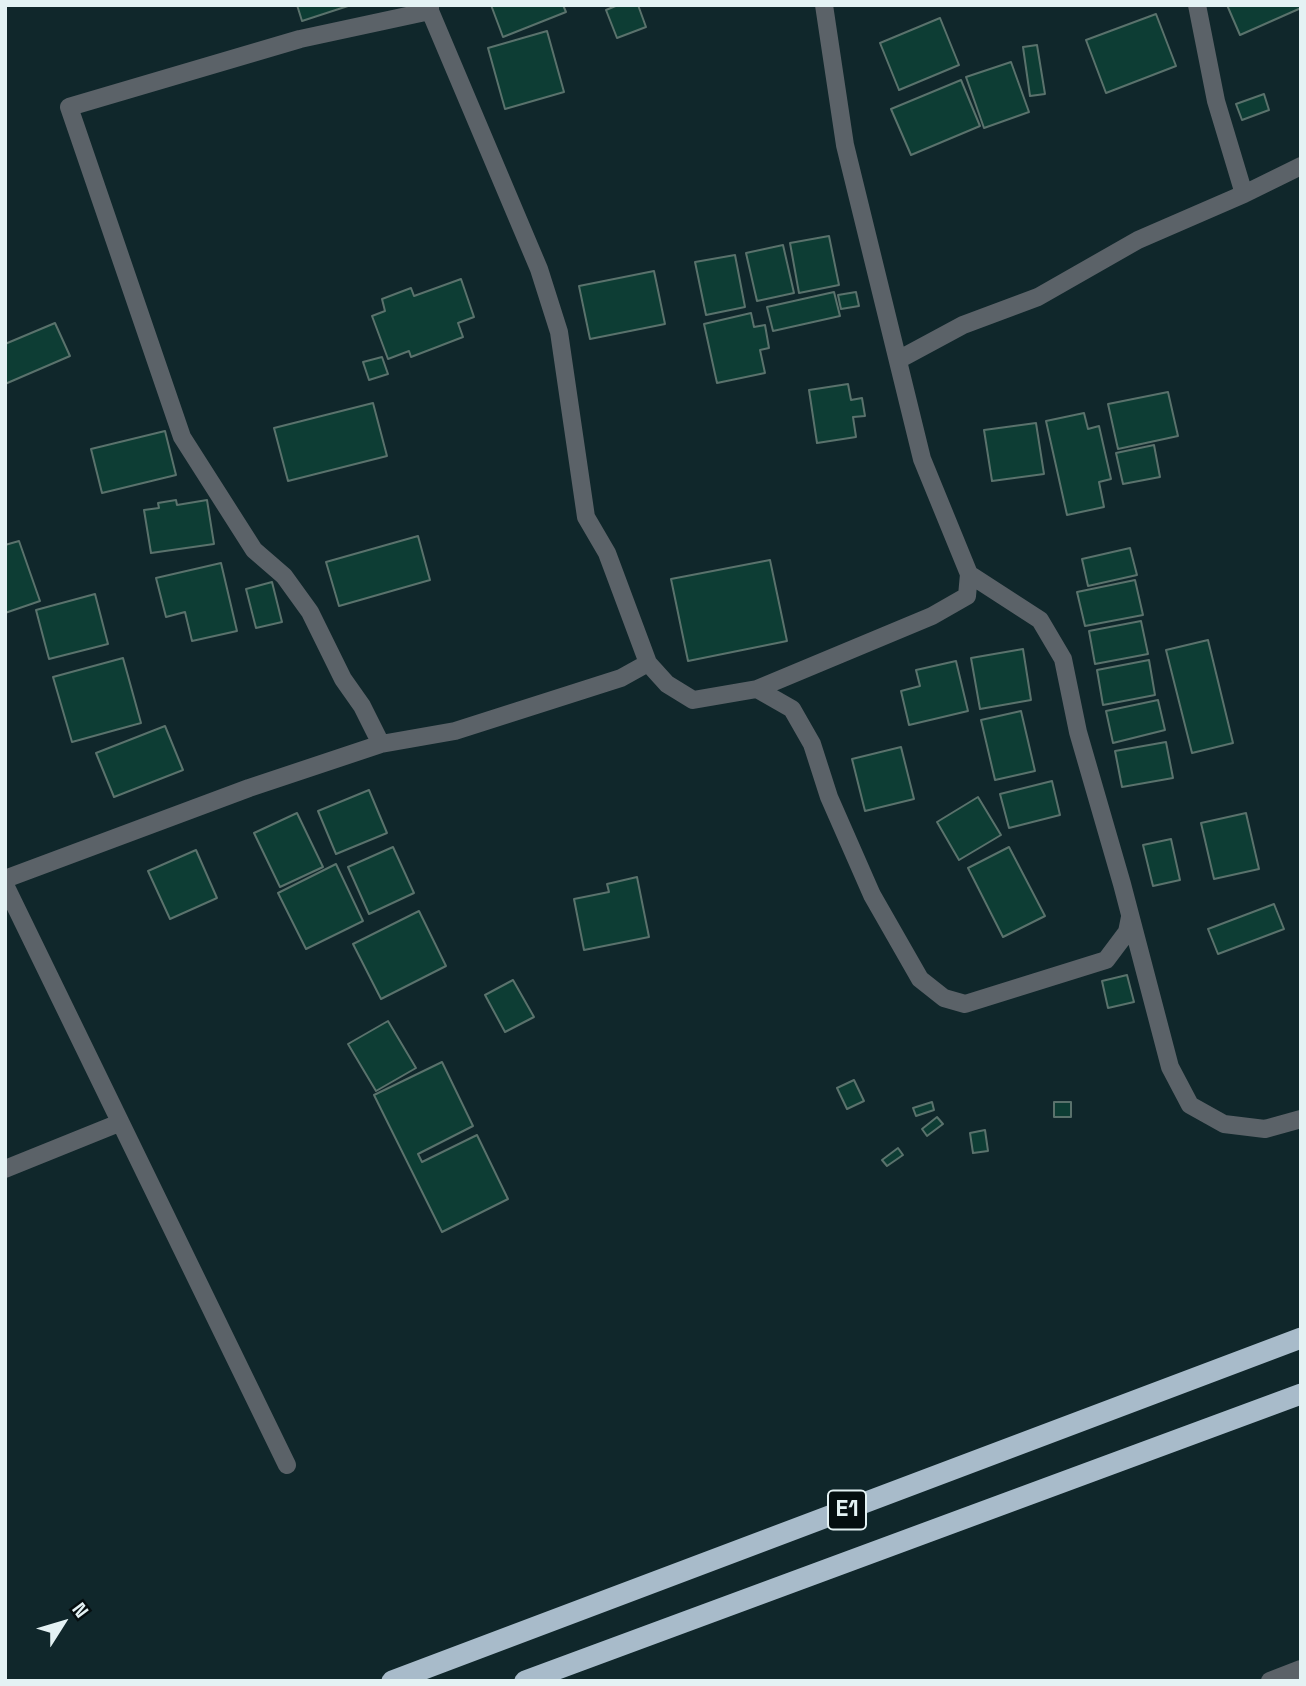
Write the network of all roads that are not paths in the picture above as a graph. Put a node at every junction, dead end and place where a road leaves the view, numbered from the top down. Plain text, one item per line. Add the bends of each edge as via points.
1 (824, 5) edge
2 (1197, 5) edge
3 (430, 8) edge
4 (1301, 166) edge
5 (1244, 194) junction
6 (898, 360) junction
7 (969, 574) junction
8 (648, 663) junction
9 (757, 689) junction
10 (381, 744) junction
11 (5, 879) edge
12 (5, 885) edge
13 (1130, 917) junction
14 (1301, 1118) edge
15 (119, 1123) junction
16 (5, 1170) edge
17 (1301, 1338) edge
18 (1301, 1394) edge
19 (287, 1465) dead end
20 (1301, 1668) edge
21 (392, 1681) edge
22 (525, 1681) edge
23 (1270, 1681) edge

1 - 6 street via 845,145
2 - 5 street via 1216,101
3 - 8 street via 539,269 559,332 586,517 607,553
3 - 10 street via 300,39 69,107 181,437 254,550 284,576 310,612
4 - 5 street
5 - 6 street via 1138,240 1038,297 963,325
6 - 7 street via 922,458
7 - 9 street via 967,596 932,616
7 - 13 street via 1041,620 1063,659 1078,733
8 - 9 street via 667,684 693,700
8 - 10 street via 621,678 454,731
9 - 13 street via 792,709 812,744 829,797 872,895 920,979 944,998 965,1004 1106,960 1127,932
10 - 11 street
12 - 15 street
13 - 14 street via 1170,1067 1190,1105 1224,1124 1238,1126 1265,1129
15 - 16 street
15 - 19 street
17 - 21 highway, E1
18 - 22 highway, E1
20 - 23 street

